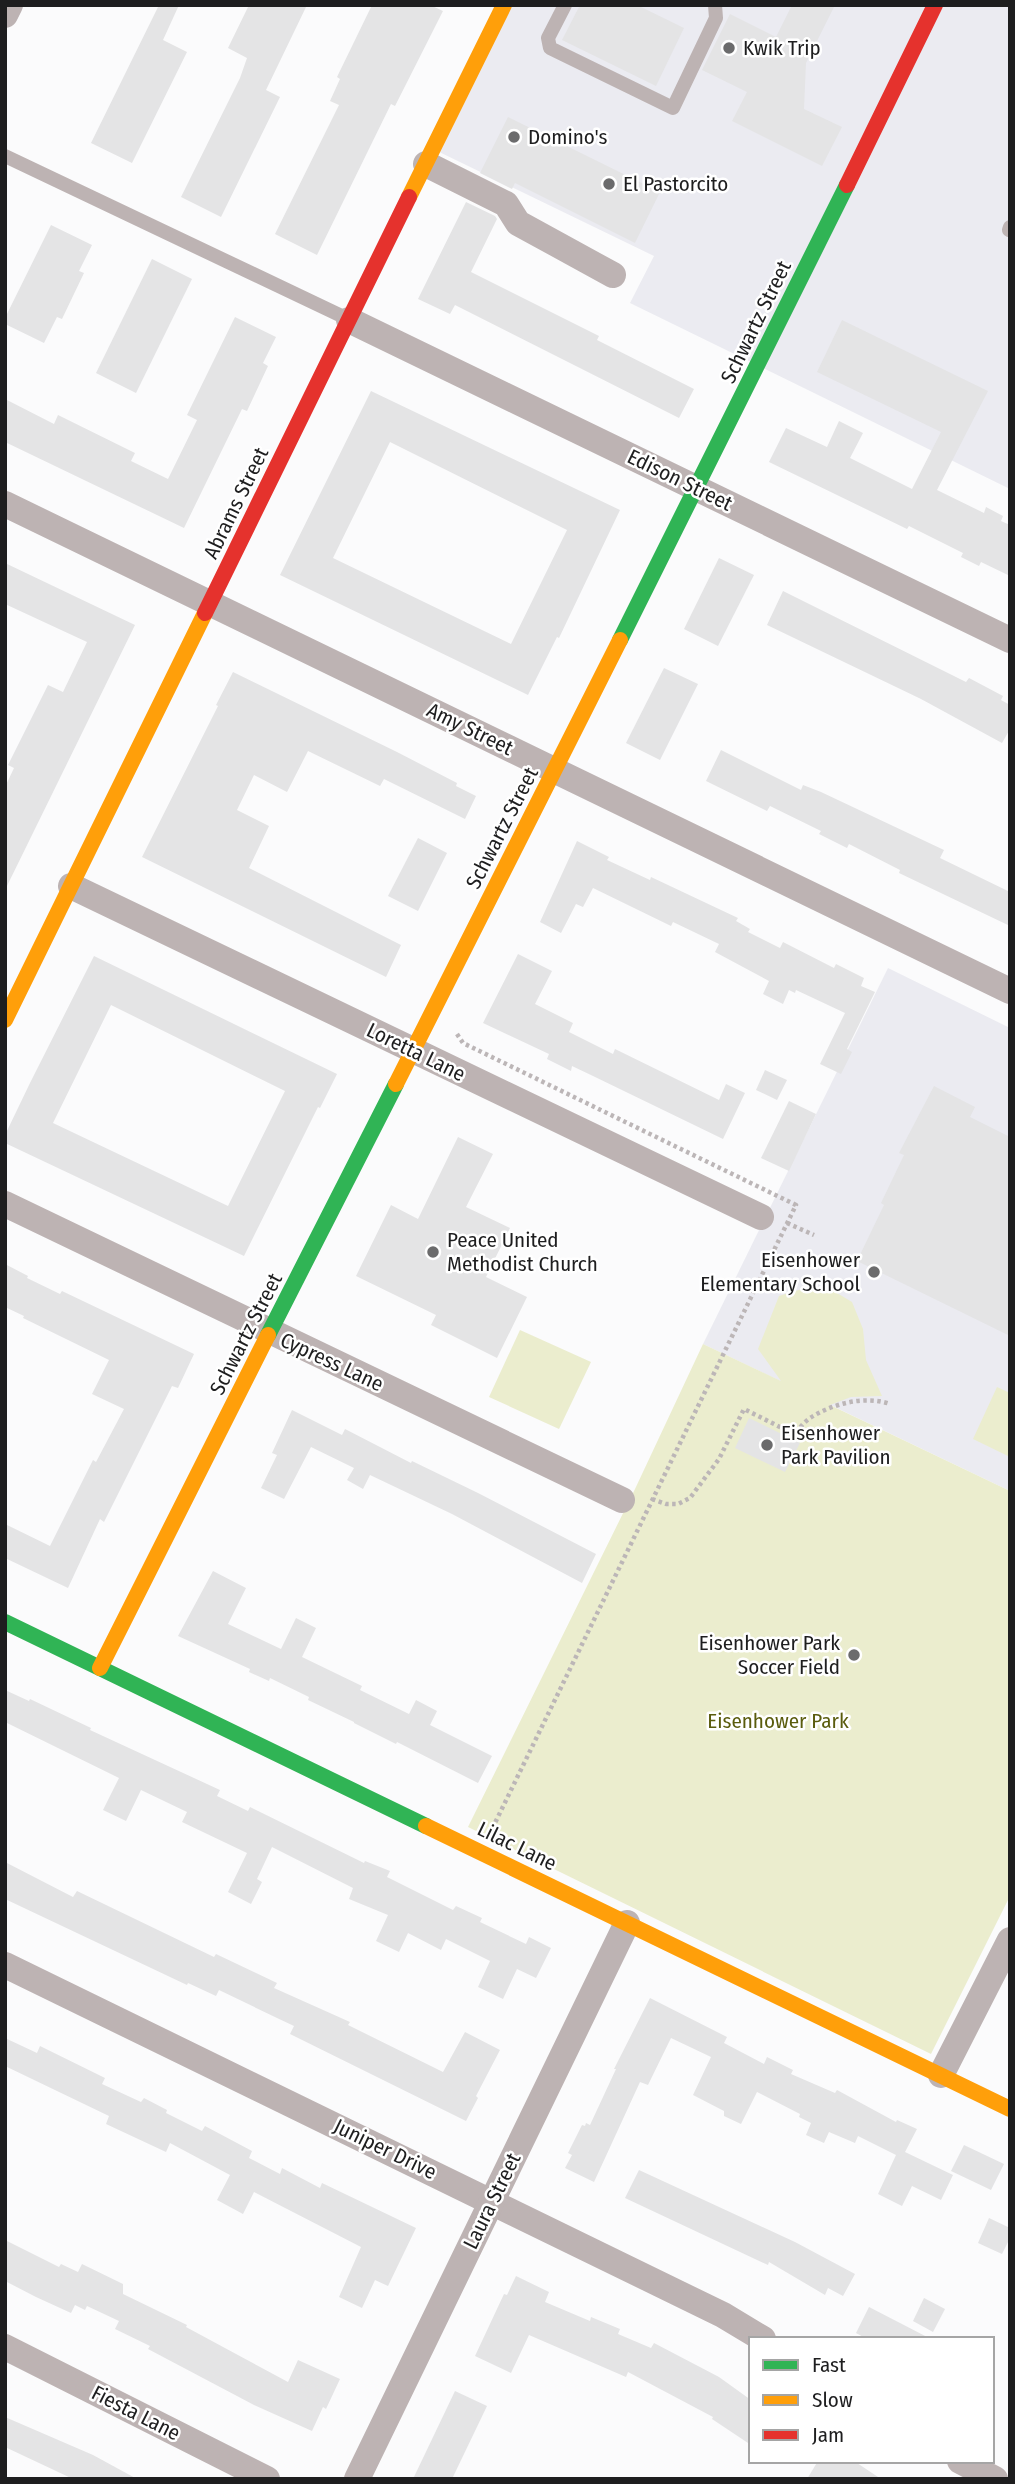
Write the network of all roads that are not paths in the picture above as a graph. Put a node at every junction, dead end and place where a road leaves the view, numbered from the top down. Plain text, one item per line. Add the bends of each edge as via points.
1 (10, 5) edge
2 (504, 5) edge
3 (565, 5) edge
4 (715, 5) edge
5 (935, 5) edge
6 (5, 15) edge
7 (5, 156) edge
8 (426, 164) junction
9 (613, 275) dead end
10 (349, 320) junction
11 (697, 489) junction
12 (5, 504) edge
13 (211, 603) junction
14 (1010, 640) edge
15 (555, 770) junction
16 (71, 886) junction
17 (1010, 990) edge
18 (5, 1020) edge
19 (413, 1051) junction
20 (5, 1204) edge
21 (761, 1217) dead end
22 (270, 1332) junction
23 (622, 1500) road end
24 (5, 1622) edge
25 (100, 1668) junction
26 (627, 1923) junction
27 (1010, 1940) edge
28 (5, 1965) edge
29 (941, 2075) junction
30 (1010, 2109) edge
31 (492, 2201) junction
32 (760, 2337) edge
33 (5, 2347) edge
34 (964, 2463) edge
35 (267, 2479) edge
36 (357, 2479) edge
37 (995, 2479) edge

1 - 6 street
2 - 8 street, Abrams Street
3 - 4 lane via 548,38 550,48 673,108 716,18
5 - 11 street, Schwartz Street
7 - 10 lane
8 - 9 street via 506,204 518,223
8 - 10 street, Abrams Street
10 - 11 street, Edison Street
10 - 13 street, Abrams Street
11 - 14 street, Edison Street
11 - 15 street, Schwartz Street
12 - 13 street, Amy Street
13 - 15 street, Amy Street
13 - 16 street, Abrams Street
15 - 17 street, Amy Street
15 - 19 street, Schwartz Street
16 - 18 street, Abrams Street
16 - 19 street, Loretta Lane
19 - 21 street, Loretta Lane
19 - 22 street, Schwartz Street
20 - 22 street, Cypress Lane
22 - 23 street, Cypress Lane
22 - 25 street, Schwartz Street
24 - 25 street, Lilac Lane
25 - 26 street, Lilac Lane
26 - 29 street, Lilac Lane
26 - 31 street, Laura Street
27 - 29 street
28 - 31 street, Juniper Drive
29 - 30 street, Lilac Lane
31 - 32 street, Juniper Drive
31 - 36 street, Laura Street
33 - 35 street, Fiesta Lane
34 - 37 street

